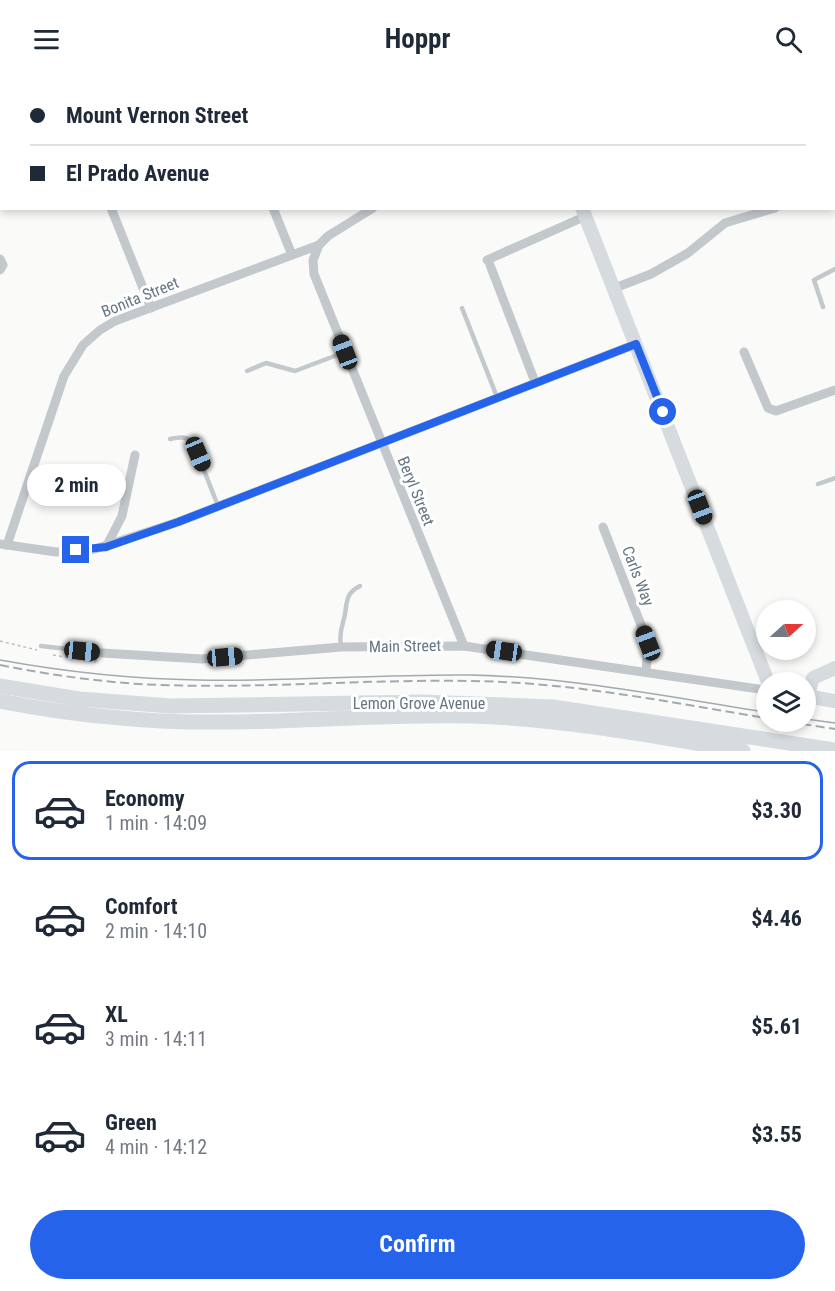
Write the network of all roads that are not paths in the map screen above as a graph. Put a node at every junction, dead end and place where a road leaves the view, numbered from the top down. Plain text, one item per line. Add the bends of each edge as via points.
1 (112, 210) edge
2 (274, 210) edge
3 (370, 210) edge
4 (768, 210) edge
5 (584, 212) edge
6 (319, 245) junction
7 (292, 255) junction
8 (0, 260) edge
9 (835, 269) edge
10 (0, 270) edge
11 (615, 288) junction
12 (823, 307) dead end
13 (150, 308) junction
14 (462, 308) dead end
15 (636, 344) junction
16 (345, 352) junction
17 (744, 352) dead end
18 (247, 371) dead end
19 (535, 382) junction
20 (835, 390) edge
21 (497, 397) junction
22 (170, 439) dead end
23 (381, 444) junction
24 (135, 455) dead end
25 (835, 478) edge
26 (818, 484) dead end
27 (218, 506) junction
28 (603, 527) dead end
29 (4, 545) edge
30 (106, 547) junction
31 (360, 586) dead end
32 (41, 646) dead end
33 (464, 646) junction
34 (340, 647) junction
35 (102, 653) joint
36 (835, 668) edge
37 (646, 672) junction
38 (764, 672) edge
39 (816, 677) edge
40 (0, 686) edge
41 (756, 688) edge
42 (816, 698) edge
43 (0, 701) edge
44 (835, 701) edge
45 (372, 710) junction
46 (835, 750) edge
47 (743, 751) edge

1 - 13 street
2 - 7 street
3 - 6 street, Bonita Street
4 - 11 street via 725,223 688,253
5 - 11 street
5 - 19 street via 489,262
6 - 7 street, Bonita Street
6 - 16 street, Beryl Street via 313,260 314,274
7 - 13 street, Bonita Street
8 - 10 street
9 - 12 lane via 814,280
11 - 15 street
13 - 29 street, Bonita Street via 115,321 83,345 64,376
14 - 21 lane
15 - 19 street
15 - 38 street
16 - 18 lane via 296,371 266,363
16 - 23 street, Beryl Street
17 - 20 street via 764,404 776,411
19 - 21 street
21 - 23 street
22 - 27 lane via 189,438 194,442
23 - 27 street
23 - 33 street, Beryl Street
24 - 30 street via 122,516
25 - 26 lane
27 - 30 street
28 - 37 street, Carls Way via 648,643
29 - 30 street via 56,552
31 - 34 lane via 345,602
32 - 35 lane, Main Street
33 - 34 street, Main Street
33 - 37 street, Main Street
34 - 35 street, Main Street via 202,659
36 - 39 street
37 - 41 street, Main Street
40 - 45 main road, Lemon Grove Avenue via 79,699 171,706
42 - 44 street
43 - 45 main road, Lemon Grove Avenue via 72,713 168,721 231,722
45 - 46 main road, Lemon Grove Avenue via 469,702 553,706
45 - 47 main road, Lemon Grove Avenue via 593,726

